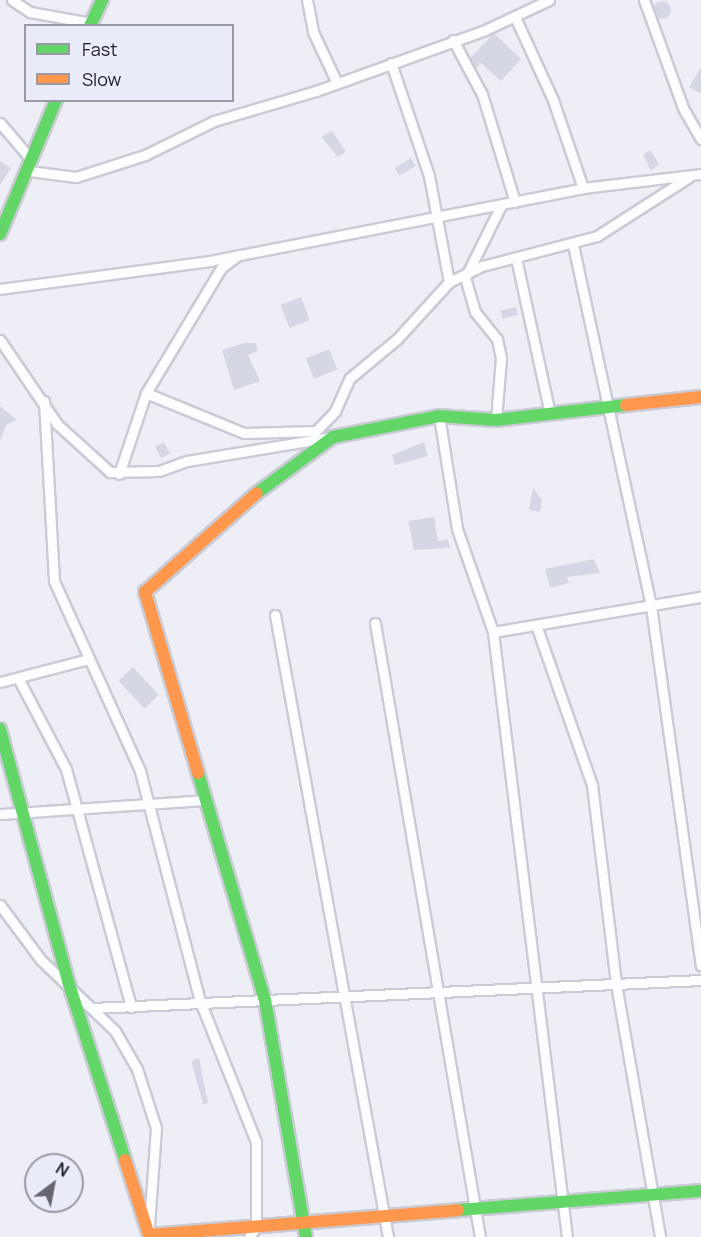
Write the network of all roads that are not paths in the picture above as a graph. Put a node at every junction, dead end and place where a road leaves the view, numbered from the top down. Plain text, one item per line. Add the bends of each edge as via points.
1 (12, 0) edge
2 (102, 0) edge
3 (307, 0) edge
4 (644, 0) edge
5 (544, 1) edge
6 (515, 17) junction
7 (91, 24) edge
8 (453, 40) junction
9 (391, 63) junction
10 (338, 83) junction
11 (55, 102) edge
12 (0, 123) edge
13 (701, 139) edge
14 (29, 157) junction
15 (30, 171) junction
16 (696, 175) edge
17 (583, 188) junction
18 (515, 202) junction
19 (501, 205) junction
20 (437, 216) junction
21 (0, 234) edge
22 (573, 245) junction
23 (240, 254) junction
24 (516, 258) junction
25 (466, 274) junction
26 (449, 282) junction
27 (0, 289) edge
28 (0, 340) edge
29 (146, 393) junction
30 (701, 397) edge
31 (44, 401) junction
32 (608, 408) junction
33 (550, 414) junction
34 (439, 416) junction
35 (496, 420) junction
36 (333, 437) junction
37 (119, 474) junction
38 (701, 597) edge
39 (651, 606) junction
40 (275, 615) dead end
41 (375, 623) dead end
42 (536, 625) junction
43 (493, 632) junction
44 (89, 659) junction
45 (18, 678) junction
46 (0, 682) edge
47 (0, 729) edge
48 (207, 800) junction
49 (151, 807) junction
50 (78, 808) junction
51 (0, 814) edge
52 (23, 814) junction
53 (0, 905) edge
54 (701, 966) edge
55 (701, 980) edge
56 (69, 984) junction
57 (616, 984) junction
58 (536, 987) junction
59 (437, 992) junction
60 (346, 996) junction
61 (265, 1000) junction
62 (200, 1001) junction
63 (131, 1007) junction
64 (92, 1008) junction
65 (701, 1191) edge
66 (653, 1195) junction
67 (563, 1202) junction
68 (475, 1209) junction
69 (385, 1216) junction
70 (304, 1223) junction
71 (253, 1232) edge
72 (149, 1236) edge
73 (306, 1237) edge
74 (388, 1237) edge
75 (480, 1237) edge
76 (567, 1237) edge
77 (660, 1237) edge

1 - 7 street via 30,12
2 - 7 street
3 - 10 street via 313,32
4 - 13 street via 683,108
5 - 6 street
6 - 8 street
6 - 17 street via 553,100
8 - 9 street
8 - 18 street via 485,102
9 - 10 street
9 - 20 street
10 - 15 street via 214,121 145,155 76,177
11 - 14 street
12 - 14 street
14 - 15 street
15 - 21 street
16 - 17 street
16 - 22 street via 626,220
17 - 18 street
18 - 19 street
19 - 20 street
19 - 25 street
20 - 23 street
20 - 26 street
22 - 24 street
22 - 32 street
23 - 27 street
23 - 29 street via 221,268
24 - 25 street
24 - 33 street
25 - 26 street
25 - 35 street via 470,302 499,349
26 - 29 street via 397,339 350,378 335,411 316,431 244,433
28 - 31 street
29 - 37 street
30 - 32 street
31 - 37 street via 65,433
31 - 44 street via 54,581
32 - 33 street
32 - 39 street
33 - 35 street
34 - 35 street
34 - 36 street
34 - 43 street via 457,530
36 - 37 street
36 - 48 street via 243,504 145,592
38 - 39 street
39 - 42 street
39 - 54 street
40 - 60 street
41 - 59 street
42 - 43 street
42 - 57 street via 592,786
43 - 58 street
44 - 45 street
44 - 49 street
45 - 46 street
45 - 50 street via 66,769
47 - 52 street
48 - 49 street
48 - 61 street
49 - 50 street
49 - 62 street
50 - 52 street
50 - 63 street
51 - 52 street
52 - 56 street
53 - 56 street via 41,960
55 - 57 street
56 - 64 street
56 - 72 street
57 - 58 street
57 - 66 street
58 - 59 street
58 - 67 street
59 - 60 street
59 - 68 street
60 - 61 street
60 - 69 street
61 - 62 street
61 - 70 street
62 - 63 street
62 - 71 street via 256,1142
63 - 64 street
64 - 72 street via 137,1069 156,1128
65 - 66 street
66 - 67 street
66 - 77 street
67 - 68 street
67 - 76 street
68 - 69 street
68 - 75 street
69 - 70 street
69 - 74 street
70 - 71 street
70 - 73 street
71 - 72 street

